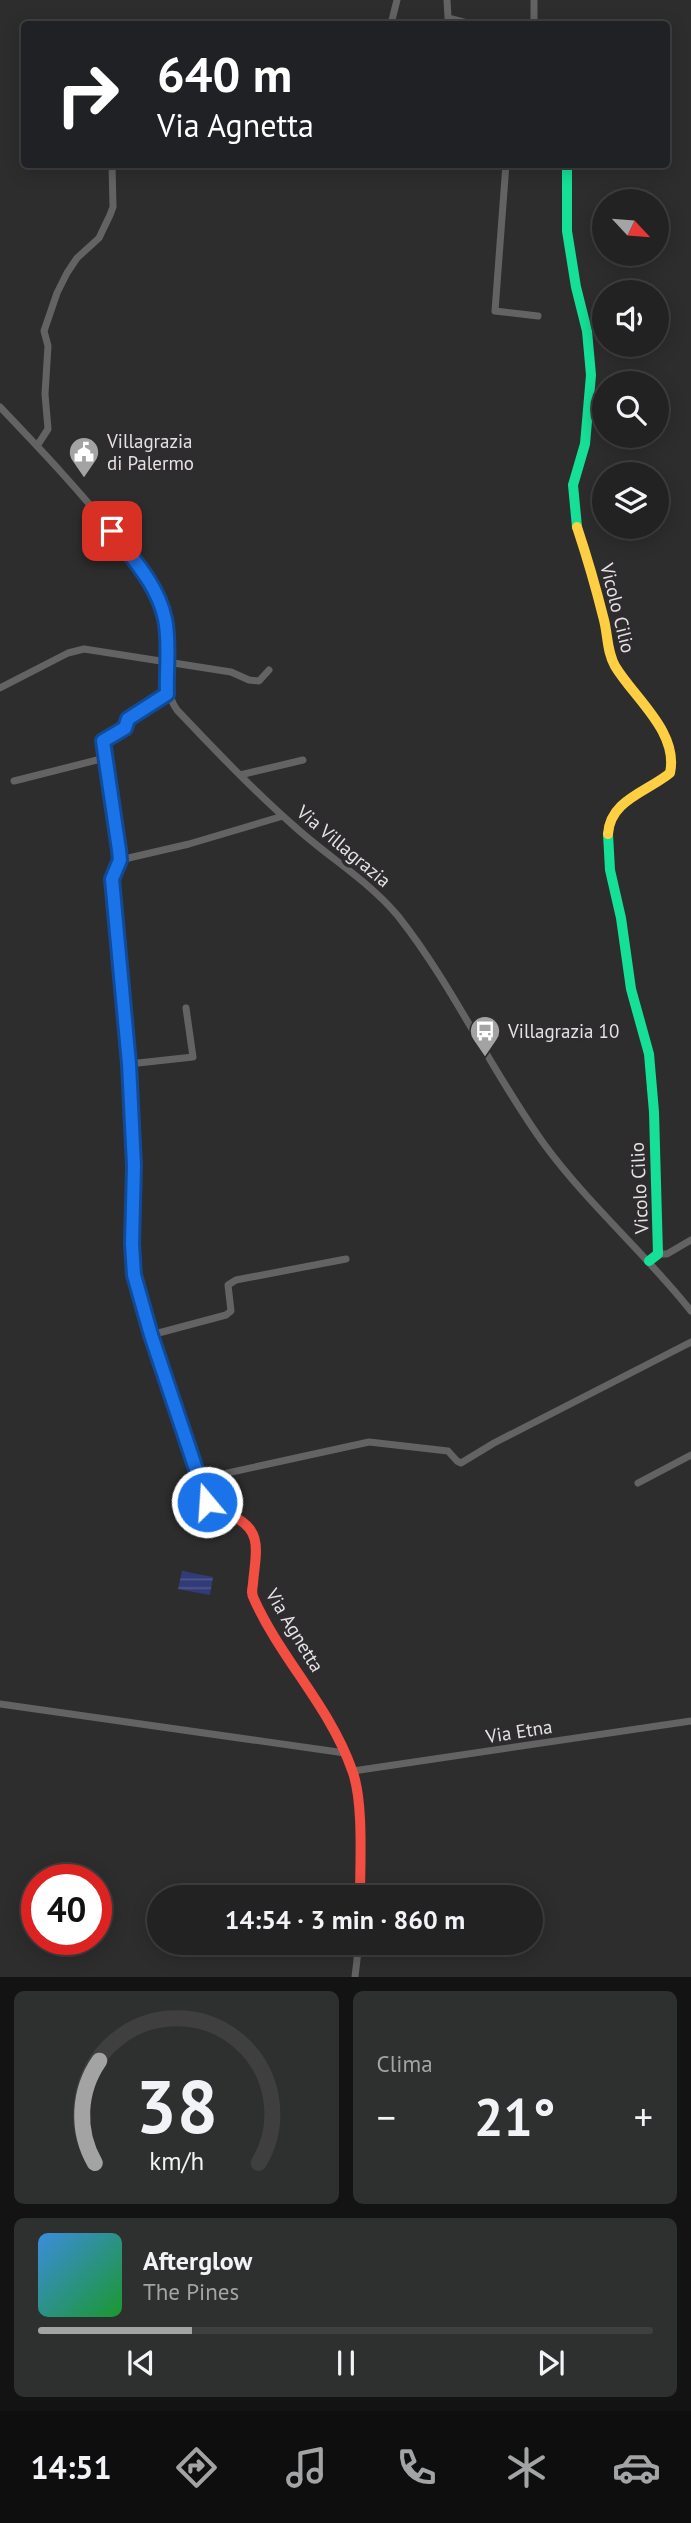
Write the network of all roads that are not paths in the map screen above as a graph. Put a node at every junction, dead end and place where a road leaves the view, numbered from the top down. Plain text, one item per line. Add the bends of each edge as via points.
1 (397, 0) edge
2 (447, 0) edge
3 (534, 0) edge
4 (392, 21) edge
5 (460, 21) edge
6 (534, 21) edge
7 (112, 168) edge
8 (506, 168) edge
9 (567, 168) edge
10 (538, 316) dead end
11 (0, 407) edge
12 (37, 446) junction
13 (166, 661) junction
14 (269, 670) dead end
15 (0, 688) edge
16 (167, 694) junction
17 (105, 758) junction
18 (303, 760) dead end
19 (240, 775) junction
20 (14, 781) dead end
21 (283, 816) junction
22 (120, 860) junction
23 (186, 1008) dead end
24 (129, 1064) junction
25 (691, 1240) edge
26 (654, 1257) junction
27 (346, 1259) dead end
28 (691, 1311) edge
29 (151, 1335) junction
30 (691, 1342) edge
31 (691, 1455) edge
32 (200, 1479) junction
33 (638, 1483) dead end
34 (0, 1704) edge
35 (691, 1721) edge
36 (345, 1753) junction
37 (352, 1771) junction
38 (360, 1885) edge
39 (358, 1955) edge
40 (355, 1977) edge

1 - 4 street
2 - 5 street via 448,18
3 - 6 street
7 - 12 street via 110,215 99,238 67,273 44,331 48,429
8 - 10 street via 495,311
9 - 26 street, Vicolo Cilio via 567,231 591,375 584,444 573,485 576,523 609,652 665,735 672,764 670,773 616,811 609,820 608,838 631,989 649,1054 654,1112
11 - 12 street
12 - 13 street via 84,496 154,590 165,618
13 - 14 street via 259,681
13 - 15 street via 84,649
13 - 16 street
16 - 17 street via 105,738
16 - 19 street, Via Villagrazia
17 - 20 street
17 - 22 street, Via Agnetta
18 - 19 street
19 - 21 street, Via Villagrazia
21 - 22 street
21 - 26 street, Via Villagrazia via 377,893 398,917 545,1145 581,1191
22 - 24 street, Via Agnetta via 112,879
23 - 24 street via 193,1057
24 - 29 street, Via Agnetta via 133,1261
25 - 26 street
26 - 28 street, Via Villagrazia
27 - 29 street via 236,1280 229,1285 232,1311 226,1315
29 - 32 street, Via Agnetta
30 - 32 street via 461,1463 448,1451 369,1442
31 - 33 street
32 - 36 street, Via Agnetta via 211,1508 245,1522 257,1538 252,1596
34 - 36 street
35 - 37 street, Via Etna
36 - 37 street, Via Agnetta
37 - 38 street, Via Agnetta via 359,1815
39 - 40 street

